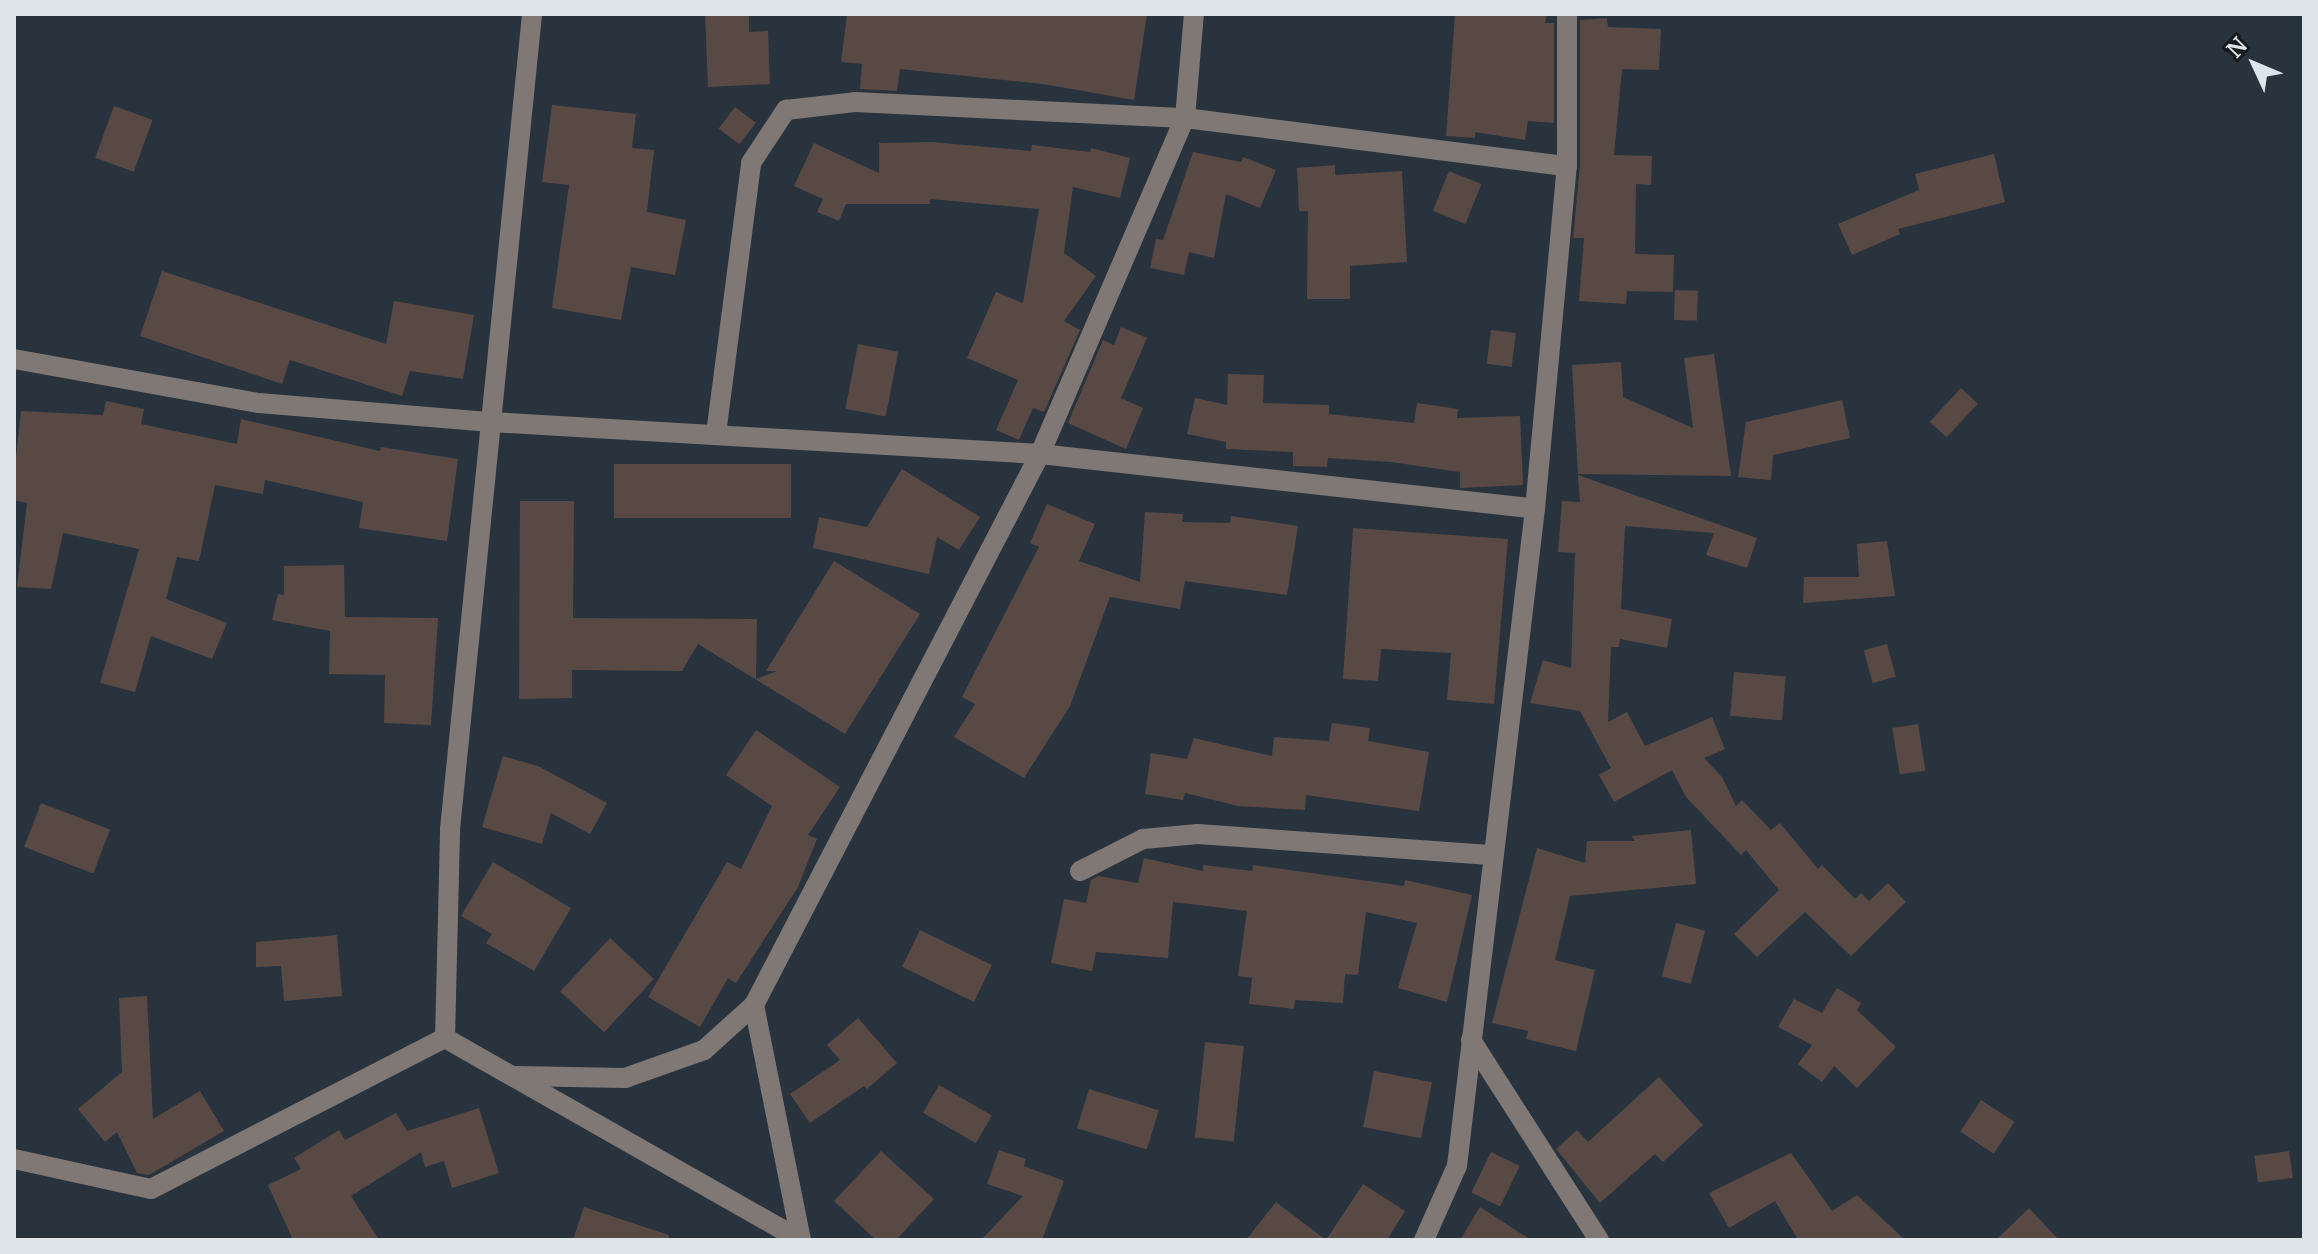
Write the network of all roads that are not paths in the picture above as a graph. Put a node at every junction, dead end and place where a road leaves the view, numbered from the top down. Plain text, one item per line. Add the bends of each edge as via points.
1 (532, 14) edge
2 (1194, 14) edge
3 (1567, 14) edge
4 (1185, 118) junction
5 (1567, 166) junction
6 (14, 359) edge
7 (491, 422) junction
8 (716, 434) junction
9 (1040, 454) junction
10 (1535, 509) junction
11 (1493, 855) junction
12 (1080, 871) dead end
13 (754, 1005) junction
14 (445, 1038) junction
15 (1471, 1040) junction
16 (516, 1076) junction
17 (14, 1159) edge
18 (1424, 1240) edge
19 (1599, 1240) edge

1 - 7 street
2 - 4 street
3 - 5 street
4 - 5 street
4 - 8 street via 855,102 786,110 751,163
4 - 9 street
5 - 10 street
6 - 7 street via 259,403
7 - 8 street
7 - 14 street via 450,829
8 - 9 street
9 - 10 street
9 - 13 street
10 - 11 street
11 - 12 street via 1198,834 1143,839
11 - 15 street
13 - 16 street via 704,1050 625,1078
13 - 16 street via 801,1240
14 - 16 street
14 - 17 street via 151,1189
15 - 18 street via 1457,1166
15 - 19 street

